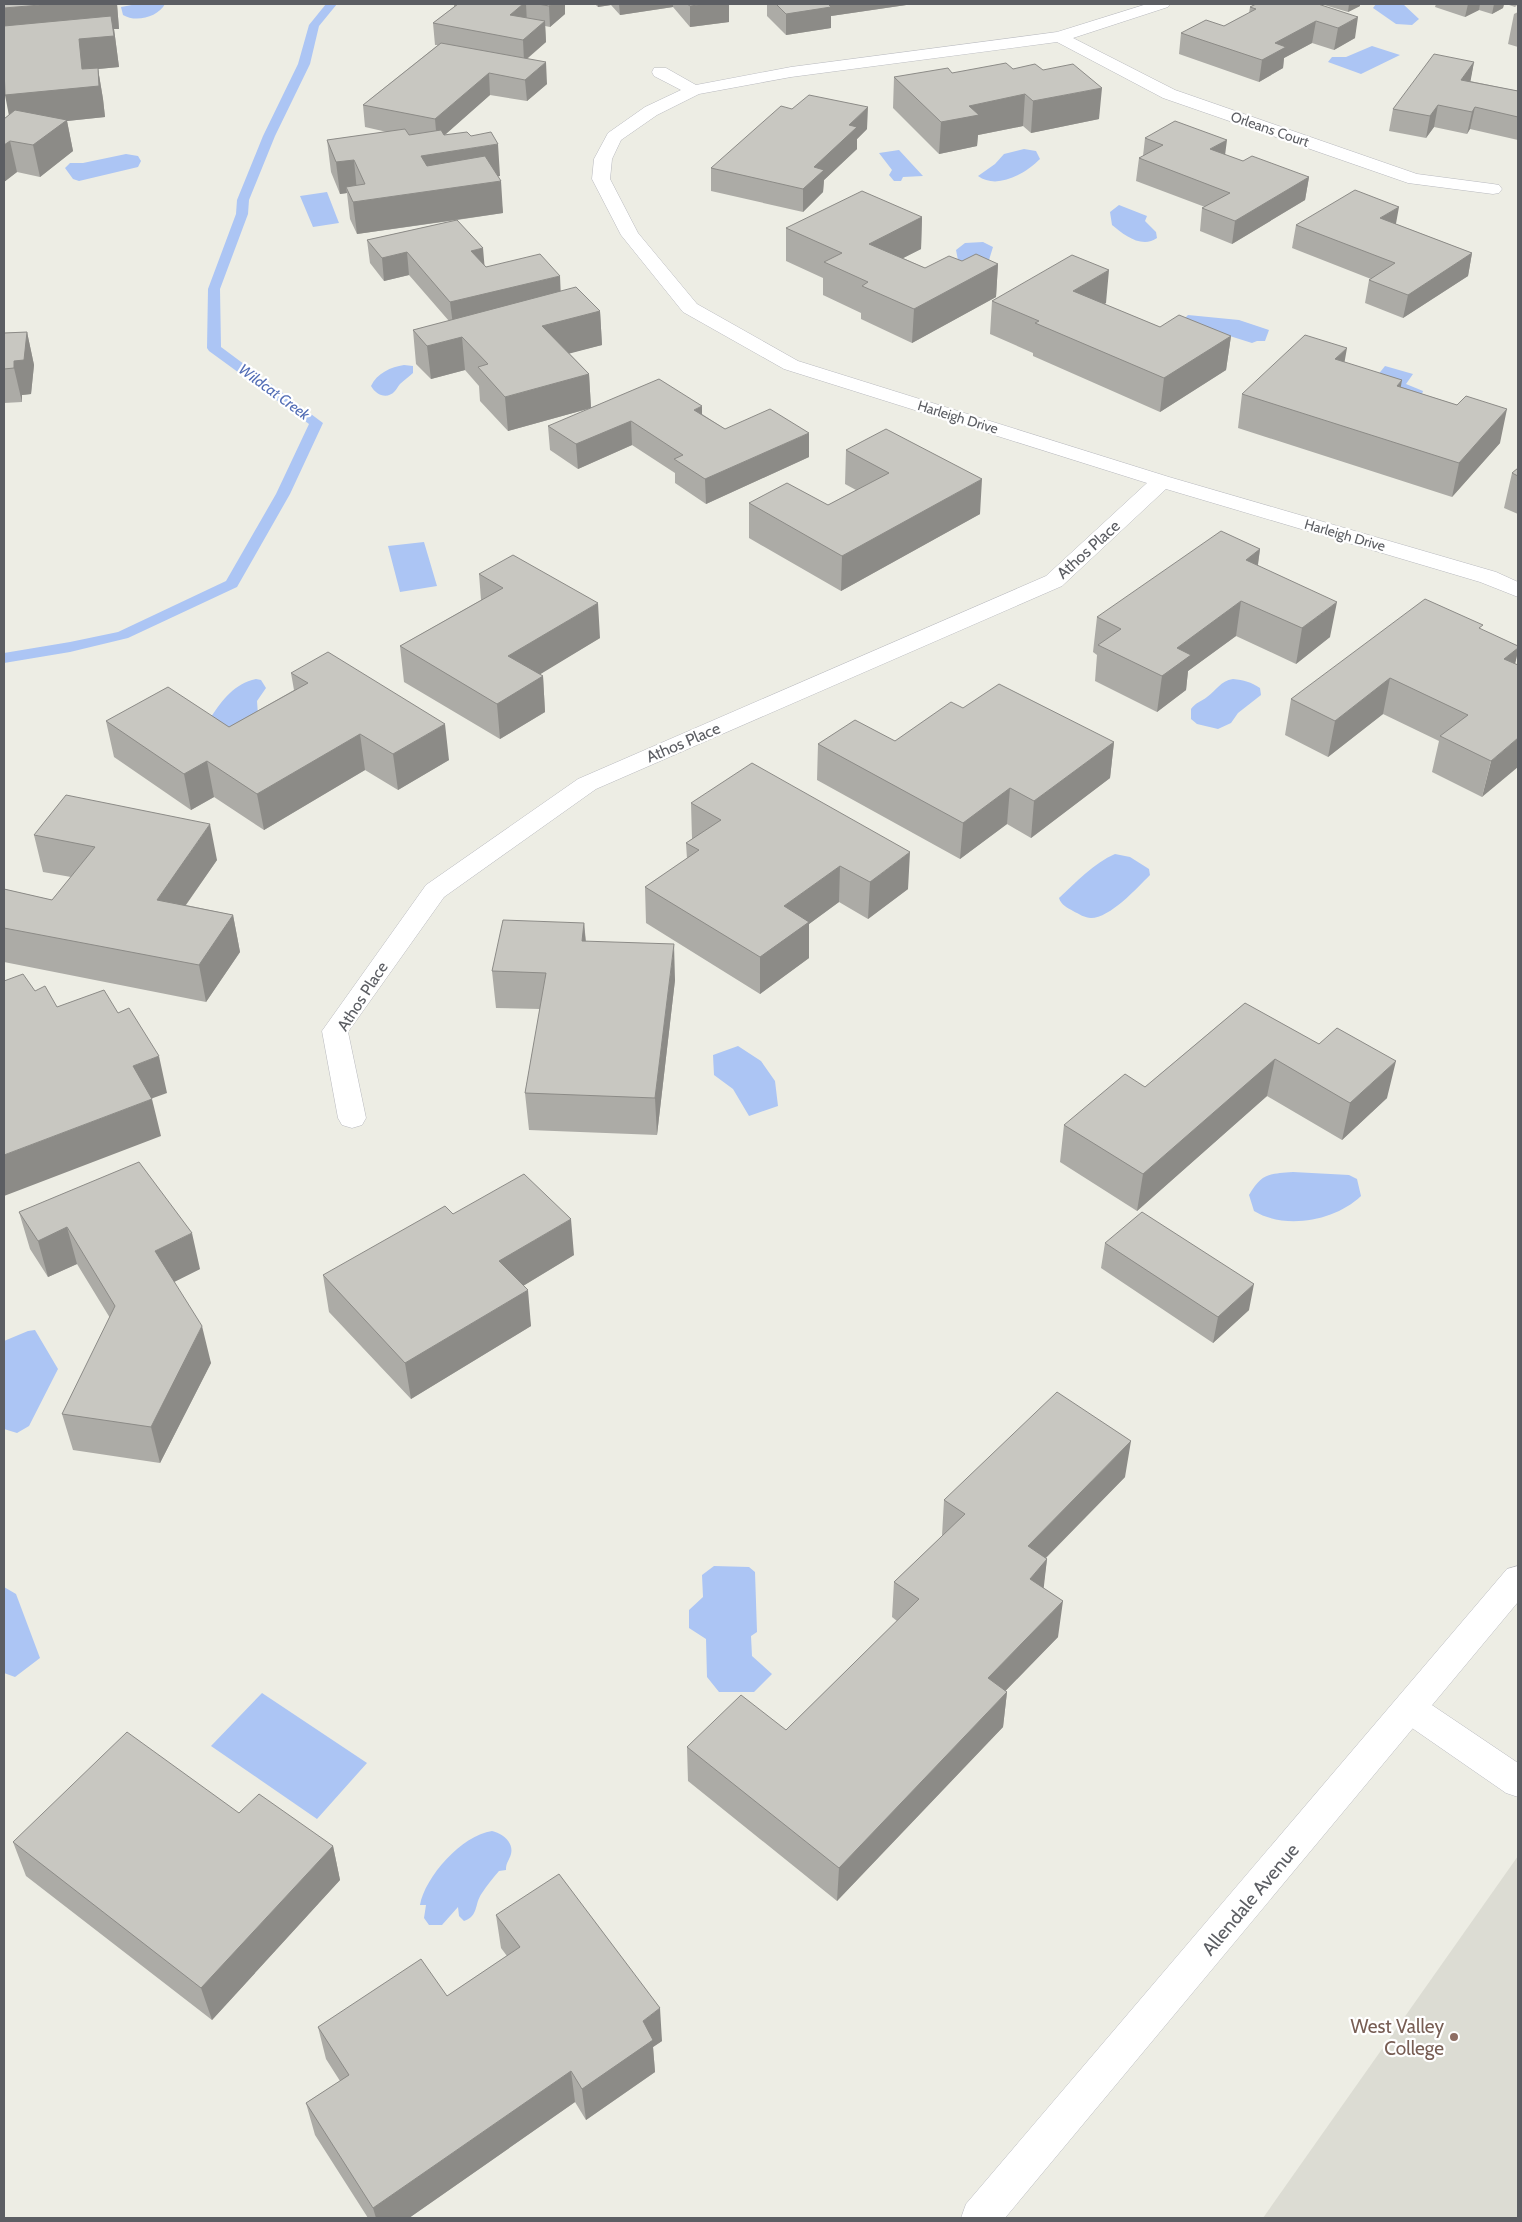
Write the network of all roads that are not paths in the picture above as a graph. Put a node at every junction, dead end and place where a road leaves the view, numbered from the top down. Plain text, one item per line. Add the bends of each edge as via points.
1 (1162, 4) edge
2 (1058, 37) junction
3 (660, 72) dead end
4 (694, 90) junction
5 (1493, 190) dead end
6 (1162, 481) junction
7 (1518, 590) edge
8 (352, 1118) dead end
9 (1518, 1579) edge
10 (1411, 1709) junction
11 (1518, 1782) edge
12 (980, 2218) edge

1 - 2 street, Harleigh Drive
2 - 4 street, Harleigh Drive via 791,72
2 - 5 street, Orleans Court via 1170,94 1414,179
3 - 4 street
4 - 6 street, Harleigh Drive via 651,111 614,137 603,159 601,179 630,235 690,308 790,365
6 - 7 street, Harleigh Drive via 1488,577
6 - 8 street, Athos Place via 1054,581 587,784 435,891 335,1031
9 - 10 street, Allendale Avenue
10 - 11 street
10 - 12 street, Allendale Avenue

